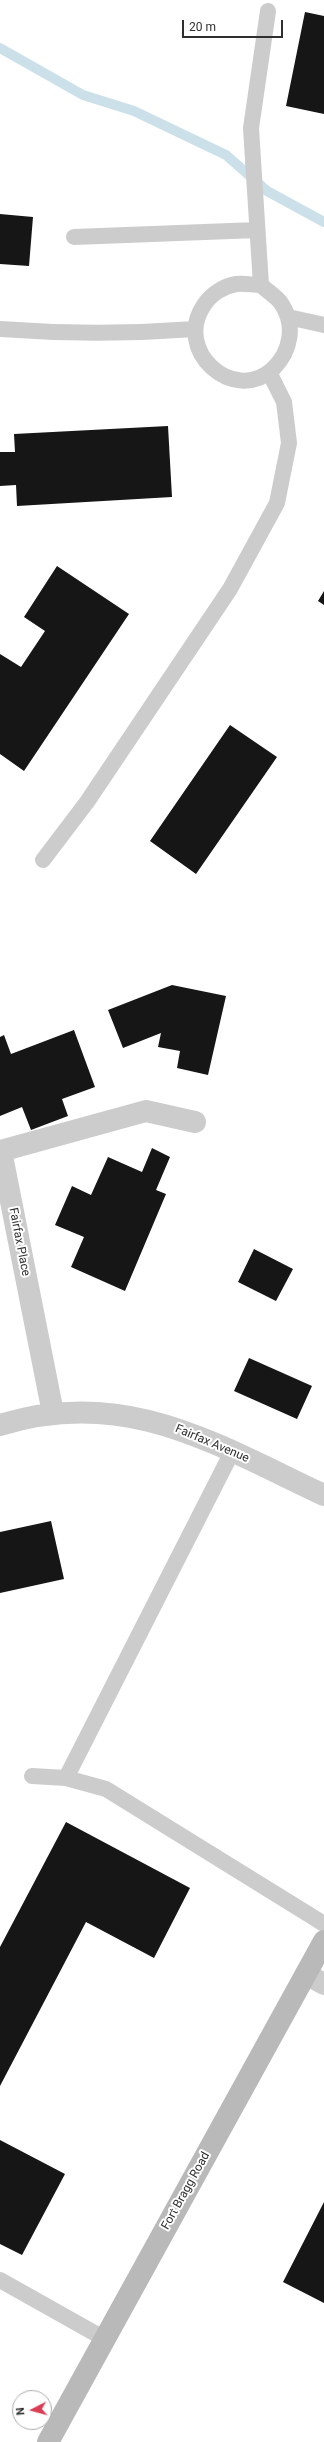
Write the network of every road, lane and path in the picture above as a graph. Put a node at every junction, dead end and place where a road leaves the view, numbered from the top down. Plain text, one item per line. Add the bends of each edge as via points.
1 (268, 11) dead end
2 (257, 230) junction
3 (74, 237) dead end
4 (261, 285) junction
5 (288, 317) junction
6 (324, 325) edge
7 (0, 329) edge
8 (195, 329) junction
9 (269, 372) junction
10 (43, 860) dead end
11 (195, 1122) dead end
12 (53, 1413) junction
13 (0, 1425) edge
14 (232, 1452) junction
15 (324, 1495) edge
16 (32, 1776) dead end
17 (66, 1778) junction
18 (324, 1924) edge
19 (324, 1941) edge
20 (315, 1979) edge
21 (0, 2280) edge
22 (105, 2339) junction
23 (48, 2442) edge

1 - 2 lane via 252,128
2 - 3 lane
2 - 4 lane
4 - 5 lane via 280,302
4 - 8 lane via 236,284 221,289 208,299 199,312
5 - 6 lane
5 - 9 lane via 288,348
7 - 8 lane via 119,334
8 - 9 lane via 196,344 202,358 226,377 241,380 256,378
9 - 10 lane via 284,402 289,443 277,503 230,589 87,802
11 - 12 street, Fairfax Place via 146,1111 1,1151
12 - 13 street, Fairfax Avenue via 25,1417
12 - 14 street, Fairfax Avenue via 94,1412 140,1417 184,1430
14 - 15 street, Fairfax Avenue
14 - 17 lane
16 - 17 lane
17 - 18 lane via 106,1789
19 - 20 main road, Fort Bragg Road
20 - 22 main road, Fort Bragg Road
21 - 22 lane
22 - 23 main road, Fort Bragg Road

